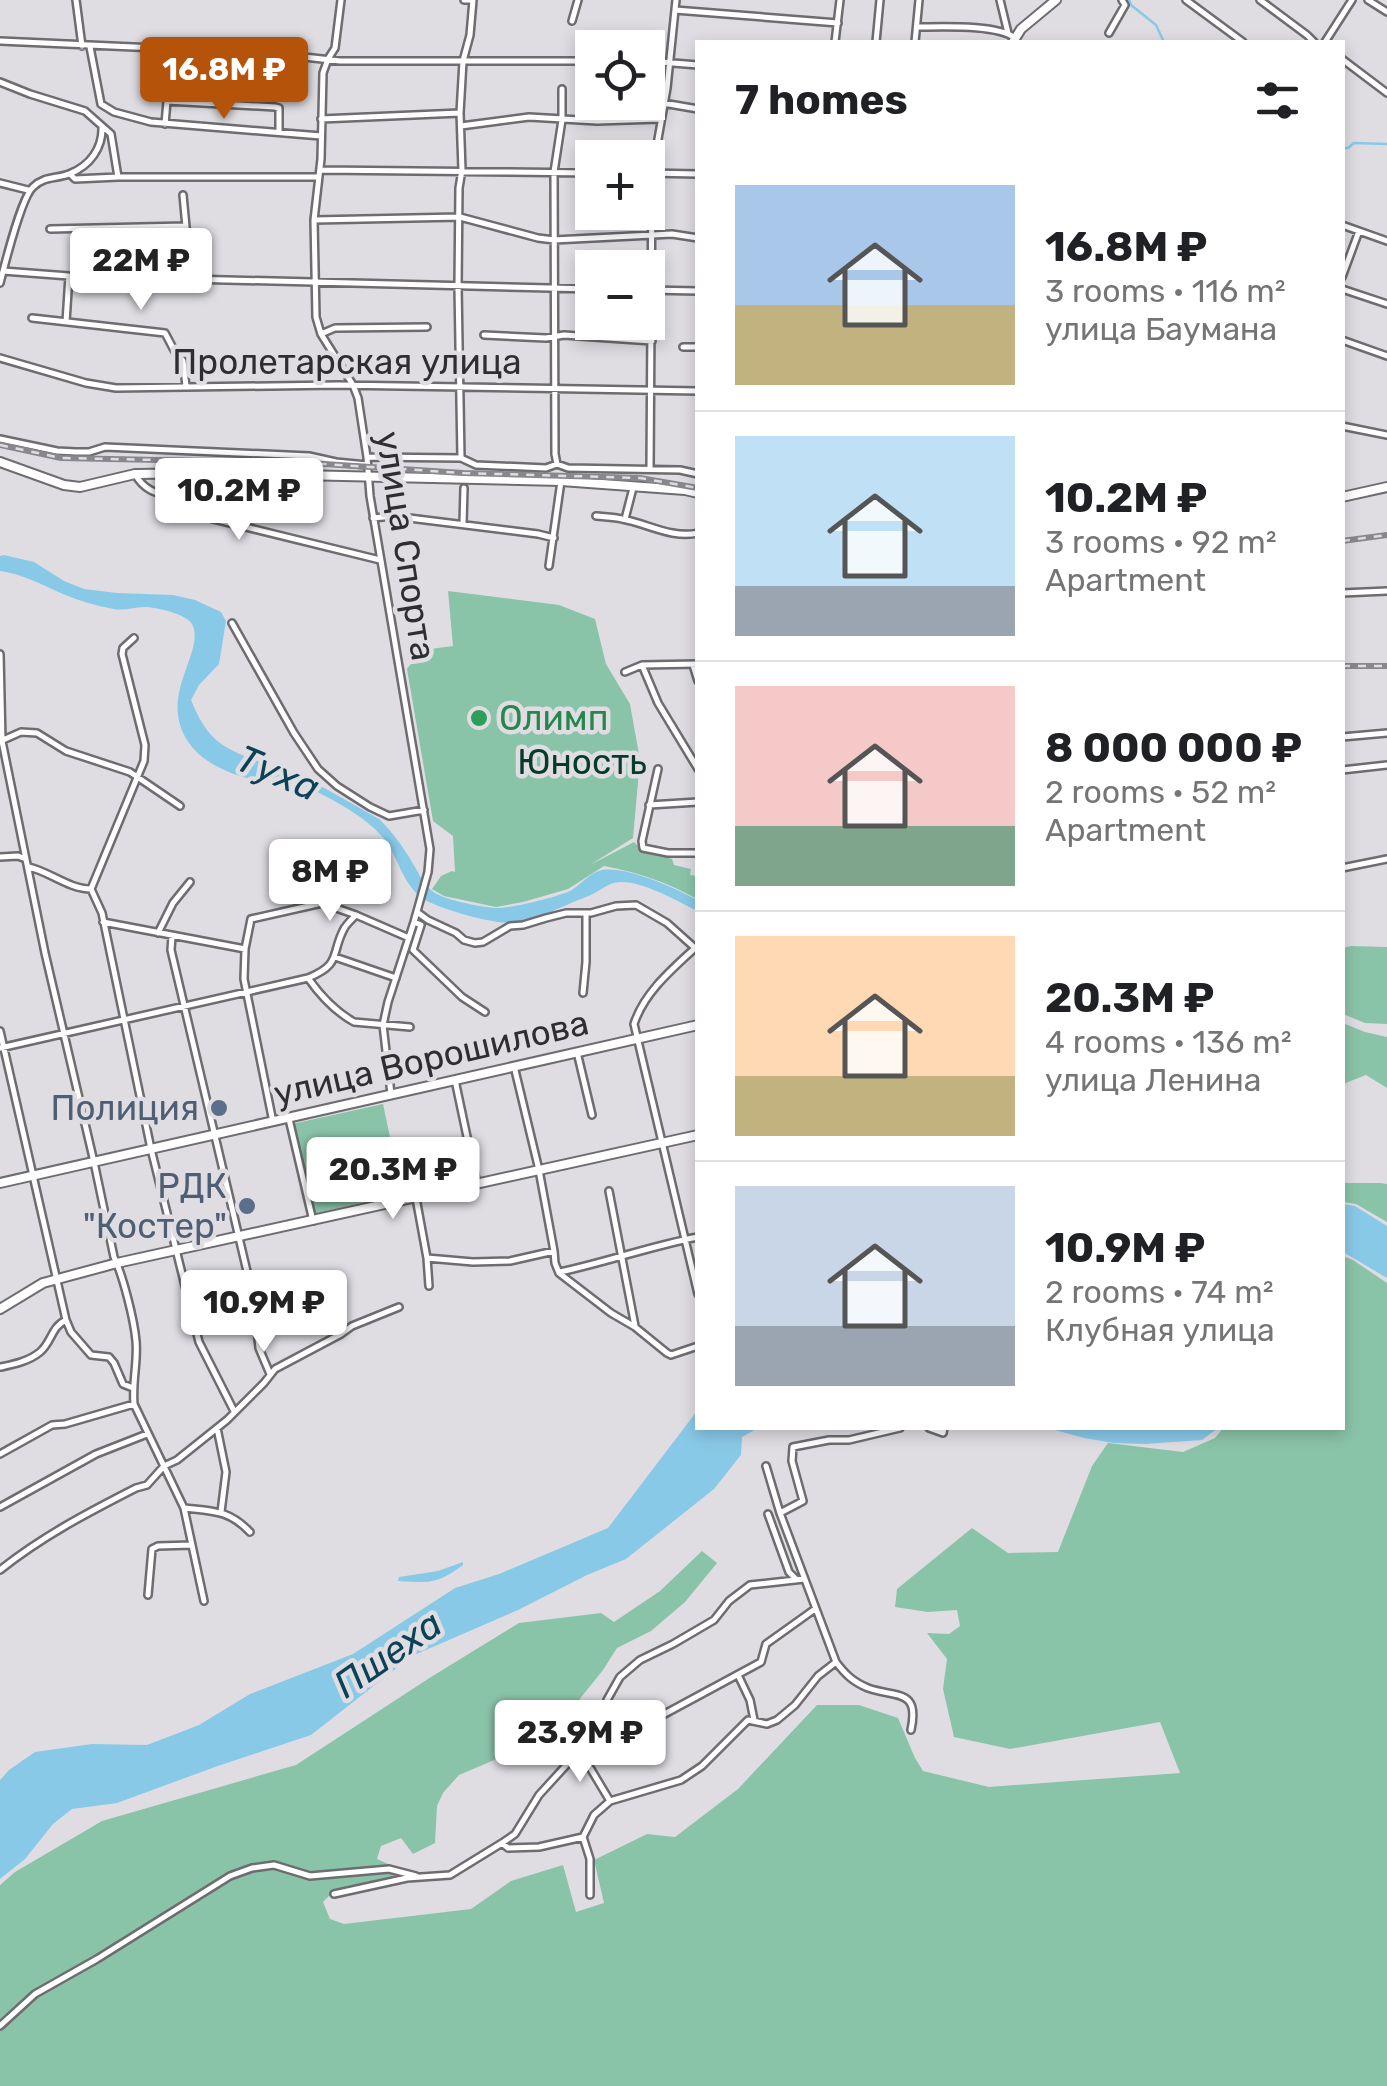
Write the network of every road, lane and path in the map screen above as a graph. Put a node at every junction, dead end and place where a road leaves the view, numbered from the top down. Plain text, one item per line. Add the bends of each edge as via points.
1 (76, 0) edge
2 (341, 0) edge
3 (464, 0) edge
4 (473, 0) edge
5 (578, 0) edge
6 (676, 0) edge
7 (840, 0) edge
8 (880, 0) edge
9 (920, 0) edge
10 (1000, 0) edge
11 (1056, 0) edge
12 (1186, 0) edge
13 (1260, 0) edge
14 (1352, 0) edge
15 (1368, 0) edge
16 (1124, 1) edge
17 (675, 10) junction
18 (1387, 12) edge
19 (572, 21) dead end
20 (838, 23) junction
21 (917, 27) junction
22 (1109, 33) dead end
23 (1012, 38) edge
24 (835, 40) edge
25 (876, 40) edge
26 (916, 40) edge
27 (1241, 40) edge
28 (1312, 40) edge
29 (1326, 40) edge
30 (0, 42) edge
31 (82, 46) junction
32 (90, 46) junction
33 (328, 59) junction
34 (464, 61) junction
35 (575, 61) edge
36 (665, 62) edge
37 (669, 62) junction
38 (1345, 62) edge
39 (695, 65) edge
40 (0, 82) edge
41 (562, 89) dead end
42 (665, 90) edge
43 (1387, 92) edge
44 (665, 104) edge
45 (695, 109) edge
46 (460, 113) junction
47 (321, 119) junction
48 (562, 120) junction
49 (575, 120) edge
50 (165, 124) junction
51 (102, 126) junction
52 (461, 126) junction
53 (279, 132) junction
54 (321, 136) junction
55 (462, 170) junction
56 (554, 172) junction
57 (575, 173) edge
58 (665, 173) edge
59 (70, 174) junction
60 (319, 174) junction
61 (695, 174) edge
62 (118, 177) junction
63 (0, 183) edge
64 (28, 190) junction
65 (183, 195) dead end
66 (460, 217) junction
67 (314, 220) junction
68 (186, 226) junction
69 (1345, 226) edge
70 (50, 229) dead end
71 (652, 230) edge
72 (1359, 231) junction
73 (652, 234) junction
74 (695, 238) edge
75 (554, 240) junction
76 (1387, 242) edge
77 (651, 250) edge
78 (1345, 269) edge
79 (4, 270) junction
80 (70, 276) junction
81 (191, 280) junction
82 (0, 283) edge
83 (314, 283) junction
84 (458, 286) junction
85 (555, 288) junction
86 (575, 289) edge
87 (665, 290) edge
88 (1345, 290) edge
89 (695, 291) edge
90 (1387, 304) edge
91 (32, 318) dead end
92 (66, 322) junction
93 (427, 327) dead end
94 (321, 334) junction
95 (484, 334) dead end
96 (575, 335) edge
97 (556, 336) junction
98 (652, 340) edge
99 (1345, 341) edge
100 (683, 347) dead end
101 (695, 348) edge
102 (1387, 356) edge
103 (0, 358) edge
104 (353, 385) junction
105 (186, 386) junction
106 (459, 387) junction
107 (556, 388) junction
108 (650, 390) junction
109 (695, 392) edge
110 (1345, 427) edge
111 (1387, 434) edge
112 (0, 439) edge
113 (460, 458) junction
114 (367, 461) junction
115 (0, 462) edge
116 (556, 464) junction
117 (650, 469) junction
118 (695, 473) edge
119 (135, 474) junction
120 (368, 476) junction
121 (560, 481) junction
122 (634, 485) junction
123 (1387, 487) edge
124 (464, 488) dead end
125 (695, 492) edge
126 (1345, 496) edge
127 (193, 504) junction
128 (221, 510) dead end
129 (596, 516) dead end
130 (374, 518) junction
131 (625, 519) junction
132 (463, 524) junction
133 (695, 534) edge
134 (554, 538) junction
135 (382, 561) junction
136 (550, 566) dead end
137 (1387, 591) edge
138 (1345, 593) edge
139 (232, 624) dead end
140 (134, 638) dead end
141 (0, 654) edge
142 (695, 664) edge
143 (642, 665) junction
144 (625, 672) dead end
145 (1387, 732) edge
146 (1345, 737) edge
147 (1, 741) edge
148 (695, 764) edge
149 (1387, 765) edge
150 (658, 770) dead end
151 (1345, 770) edge
152 (138, 778) junction
153 (695, 802) edge
154 (649, 805) junction
155 (180, 806) dead end
156 (424, 810) junction
157 (695, 853) edge
158 (0, 857) edge
159 (1387, 859) edge
160 (26, 860) junction
161 (29, 867) junction
162 (1345, 867) edge
163 (190, 882) dead end
164 (91, 889) junction
165 (417, 912) junction
166 (588, 913) junction
167 (356, 914) junction
168 (103, 922) junction
169 (414, 922) junction
170 (158, 933) junction
171 (172, 936) junction
172 (409, 938) junction
173 (245, 950) junction
174 (335, 957) junction
175 (308, 978) junction
176 (396, 978) junction
177 (583, 993) dead end
178 (246, 994) junction
179 (185, 1007) junction
180 (485, 1012) dead end
181 (125, 1020) junction
182 (383, 1024) junction
183 (695, 1025) edge
184 (410, 1027) dead end
185 (0, 1031) edge
186 (64, 1033) junction
187 (637, 1040) junction
188 (2, 1048) edge
189 (577, 1052) junction
190 (514, 1066) junction
191 (455, 1080) junction
192 (390, 1096) junction
193 (592, 1115) dead end
194 (289, 1119) junction
195 (273, 1122) junction
196 (215, 1135) junction
197 (695, 1136) edge
198 (663, 1142) junction
199 (151, 1149) junction
200 (94, 1162) junction
201 (539, 1170) junction
202 (34, 1176) junction
203 (0, 1183) edge
204 (477, 1184) junction
205 (609, 1191) dead end
206 (416, 1198) junction
207 (313, 1220) junction
208 (239, 1237) junction
209 (695, 1238) edge
210 (683, 1240) junction
211 (176, 1251) junction
212 (554, 1251) junction
213 (541, 1255) junction
214 (622, 1256) junction
215 (427, 1258) junction
216 (554, 1262) junction
217 (118, 1263) junction
218 (559, 1273) junction
219 (57, 1279) junction
220 (695, 1283) edge
221 (429, 1286) dead end
222 (0, 1296) edge
223 (3, 1306) edge
224 (398, 1307) dead end
225 (66, 1320) junction
226 (635, 1327) junction
227 (695, 1347) edge
228 (1, 1367) edge
229 (270, 1374) junction
230 (132, 1388) junction
231 (134, 1404) junction
232 (234, 1411) junction
233 (217, 1428) junction
234 (892, 1430) edge
235 (147, 1434) junction
236 (0, 1454) edge
237 (164, 1466) junction
238 (766, 1466) dead end
239 (0, 1507) edge
240 (184, 1508) junction
241 (222, 1512) junction
242 (780, 1513) junction
243 (768, 1514) dead end
244 (250, 1532) dead end
245 (192, 1544) junction
246 (0, 1570) edge
247 (800, 1579) junction
248 (148, 1595) dead end
249 (204, 1602) dead end
250 (815, 1609) junction
251 (836, 1662) junction
252 (738, 1675) junction
253 (754, 1720) junction
254 (602, 1726) junction
255 (911, 1730) dead end
256 (580, 1751) junction
257 (610, 1801) junction
258 (583, 1838) junction
259 (502, 1843) junction
260 (424, 1879) junction
261 (334, 1894) dead end
262 (590, 1895) dead end
263 (0, 2026) edge

1 - 31 street
2 - 33 street, улица Спорта
3 - 4 street
4 - 34 street
5 - 19 street
6 - 17 street
7 - 20 street
8 - 25 street
9 - 21 street
10 - 23 street
11 - 23 main road
12 - 27 street
13 - 28 street
14 - 29 street
15 - 18 street
16 - 22 street
17 - 20 street
17 - 37 street
20 - 24 street
21 - 23 street via 957,26
21 - 26 street
30 - 31 street
31 - 32 street
32 - 33 street
32 - 50 street via 101,104
33 - 34 street
33 - 47 street, улица Спорта
34 - 35 street
34 - 46 street
36 - 37 street
37 - 39 street
37 - 42 street
38 - 43 street
40 - 51 street via 84,111
41 - 48 street
44 - 45 street
46 - 47 street
46 - 52 street
47 - 54 street, улица Спорта
48 - 49 street
48 - 52 street
48 - 56 street
50 - 53 street
50 - 53 street via 168,101 274,107
51 - 59 street via 98,150
51 - 62 street via 111,134
52 - 55 street
53 - 54 street
54 - 60 street, улица Спорта
55 - 56 street
55 - 60 street
55 - 66 street
56 - 57 street
56 - 75 street
58 - 61 street
59 - 62 street
59 - 64 street via 42,179
60 - 62 street
60 - 67 street, улица Спорта
63 - 64 street
64 - 79 street
65 - 68 street
66 - 67 street
66 - 75 street
66 - 84 street
67 - 83 street, улица Спорта
68 - 70 street
68 - 81 street
69 - 72 street
71 - 73 street
72 - 76 street
72 - 78 street
73 - 74 street
73 - 75 street
73 - 77 street
75 - 85 street
79 - 80 street
79 - 82 street
80 - 81 street
80 - 92 street
81 - 83 street
83 - 84 street
83 - 94 street, улица Спорта
84 - 85 street
84 - 106 street
85 - 86 street
85 - 97 street
87 - 89 street
88 - 90 street
91 - 92 street
92 - 105 street via 165,333 183,361
93 - 94 street via 335,328
94 - 104 street, улица Спорта
95 - 97 street
96 - 97 street
97 - 107 street
98 - 108 street
99 - 102 street
100 - 101 street
103 - 105 street, Пролетарская улица via 103,387
104 - 105 street, Пролетарская улица
104 - 106 street, Пролетарская улица
104 - 114 street, улица Спорта
106 - 107 street, Пролетарская улица
106 - 113 street
107 - 108 street, Пролетарская улица
107 - 116 street
108 - 109 street, Пролетарская улица
108 - 117 street
110 - 111 street
112 - 114 street via 56,451 114,447
113 - 114 street
113 - 116 street via 476,466
114 - 120 street, улица Спорта
115 - 119 main road via 80,487
116 - 117 street
117 - 118 street
119 - 120 main road
119 - 127 street via 157,494
120 - 121 main road
120 - 130 street, улица Спорта
121 - 122 main road
121 - 134 street
122 - 125 main road
122 - 131 street
123 - 126 main road
124 - 132 street
127 - 128 street
127 - 135 street via 201,516
129 - 131 street
130 - 132 street
130 - 135 street, улица Спорта
131 - 133 street
132 - 134 street
134 - 136 street
135 - 156 street, улица Спорта
137 - 138 street
139 - 156 street via 318,769 389,816
140 - 152 street via 122,654 145,745
141 - 147 street
142 - 143 street
143 - 144 street
143 - 148 street
145 - 146 street
147 - 152 street via 29,731
147 - 160 street
149 - 151 street
150 - 154 street
152 - 155 street
152 - 164 street
153 - 154 street
154 - 157 street via 643,848
156 - 165 street, улица Спорта via 430,849
158 - 160 street
159 - 162 street
160 - 161 street
161 - 164 street
161 - 186 street
163 - 170 street
164 - 168 street
165 - 166 street via 476,943 510,926
165 - 169 street, улица Спорта
166 - 177 street
166 - 187 street via 636,905 694,948 642,1003 634,1024
167 - 172 street
167 - 173 street via 322,903 251,919
167 - 174 street
168 - 170 street
168 - 181 street
169 - 172 street, улица Спорта
169 - 180 street via 421,925 414,950
170 - 171 street
171 - 173 street
171 - 179 street
172 - 176 street, улица Спорта
173 - 178 street
174 - 175 street
174 - 176 street
175 - 178 street
175 - 182 street via 347,1018
176 - 182 street, улица Спорта
178 - 179 street
178 - 195 street
179 - 181 street
179 - 196 street
181 - 186 street
181 - 199 street
182 - 184 street
182 - 192 street
183 - 187 main road, улица Ворошилова
185 - 188 street
186 - 188 street
186 - 200 street
187 - 189 main road, улица Ворошилова
187 - 198 street
188 - 202 street
189 - 190 main road, улица Ворошилова
189 - 193 street
190 - 191 main road, улица Ворошилова
190 - 201 street
191 - 192 main road, улица Ворошилова
191 - 204 street
192 - 194 main road, улица Ворошилова
194 - 195 main road, улица Ворошилова
194 - 207 street
195 - 196 main road, улица Ворошилова
196 - 199 main road, улица Ворошилова
196 - 208 street
197 - 198 main road
198 - 201 main road
198 - 210 street
199 - 200 main road, улица Ворошилова
199 - 211 street
200 - 202 main road, улица Ворошилова
200 - 217 street
201 - 204 main road
201 - 212 street
202 - 203 main road, улица Ворошилова
202 - 219 street
204 - 206 main road
205 - 214 street
206 - 207 main road
206 - 215 street
207 - 208 main road
208 - 211 main road
208 - 229 street
209 - 210 street
210 - 214 street
210 - 220 street
211 - 217 main road
211 - 232 street via 200,1342
212 - 213 street
212 - 216 street
213 - 215 street via 474,1262
213 - 216 street
214 - 218 street
214 - 226 street
215 - 221 street
216 - 218 street
217 - 219 main road
217 - 230 street via 136,1342
218 - 226 street
219 - 223 main road
219 - 225 street
222 - 223 street
224 - 229 street
225 - 228 street via 42,1350
225 - 230 street via 91,1354 108,1358
226 - 227 street via 671,1354
229 - 232 street
230 - 231 street
231 - 235 street
231 - 236 street via 52,1425
232 - 233 street
233 - 237 street
233 - 241 street via 226,1472
234 - 242 street via 793,1447 803,1501
235 - 237 street
235 - 239 street
237 - 240 street
237 - 246 street via 148,1485 59,1528
238 - 242 street
240 - 241 street
240 - 245 street
241 - 244 street
242 - 247 street
243 - 247 street via 789,1572
245 - 248 street via 152,1549
245 - 249 street
247 - 250 street
247 - 254 street via 750,1584 714,1620 640,1660 620,1677
250 - 251 street
250 - 252 street via 766,1644 760,1662
251 - 253 street via 777,1720
251 - 255 street via 863,1686 906,1698
252 - 253 street
252 - 254 street via 658,1717
253 - 257 street via 681,1780
254 - 256 street
256 - 257 street
256 - 259 street
257 - 258 street
258 - 259 street via 508,1848
258 - 262 street
259 - 260 street via 450,1876
260 - 261 street
260 - 263 street via 389,1868 310,1876 274,1865 252,1868 34,1994

